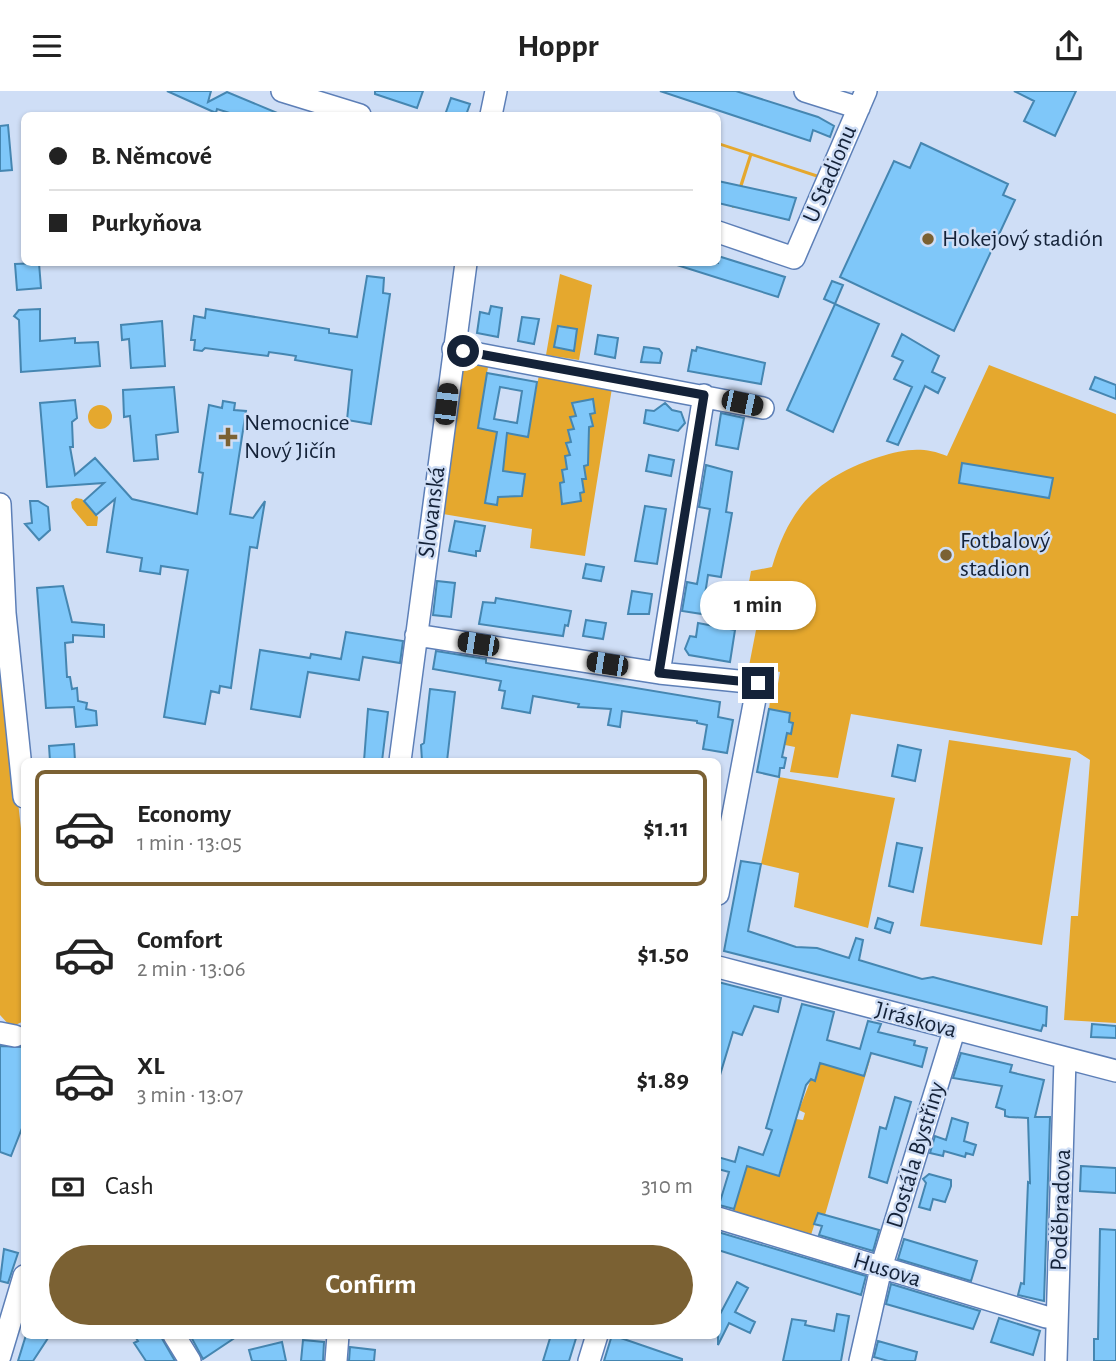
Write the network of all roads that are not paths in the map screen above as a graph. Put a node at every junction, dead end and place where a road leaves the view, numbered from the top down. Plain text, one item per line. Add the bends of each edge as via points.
1 (282, 91) edge
2 (496, 91) edge
3 (806, 91) edge
4 (862, 99) edge
5 (350, 112) edge
6 (492, 112) edge
7 (721, 233) edge
8 (466, 266) edge
9 (453, 349) junction
10 (704, 395) junction
11 (763, 408) dead end
12 (0, 504) edge
13 (416, 635) junction
14 (659, 673) junction
15 (401, 758) edge
16 (21, 768) edge
17 (721, 878) edge
18 (721, 968) edge
19 (954, 1031) junction
20 (1065, 1059) junction
21 (1116, 1071) edge
22 (721, 1219) edge
23 (880, 1268) junction
24 (21, 1286) edge
25 (1057, 1317) junction
26 (176, 1339) edge
27 (338, 1339) edge
28 (596, 1339) edge
29 (0, 1353) edge
30 (861, 1357) edge
31 (190, 1361) edge
32 (337, 1361) edge
33 (589, 1361) edge
34 (1056, 1361) edge

1 - 5 street
2 - 6 street
3 - 4 street
4 - 7 street, U Stadionu via 794,258
8 - 9 street, Slovanská
9 - 10 street
9 - 13 street, Slovanská
10 - 11 street
10 - 14 street
12 - 16 street via 5,613
13 - 14 street
13 - 15 street, Slovanská
14 - 17 street via 758,683
18 - 19 street, Jiráskova
19 - 20 street, Jiráskova
19 - 23 street, Dostála Bystřiny
20 - 21 street, Jiráskova
20 - 25 street, Poděbradova
22 - 23 street, Husova
23 - 25 street, Husova
23 - 30 street, Dostála Bystřiny
24 - 29 street
25 - 34 street, Poděbradova
26 - 31 street
27 - 32 street
28 - 33 street

